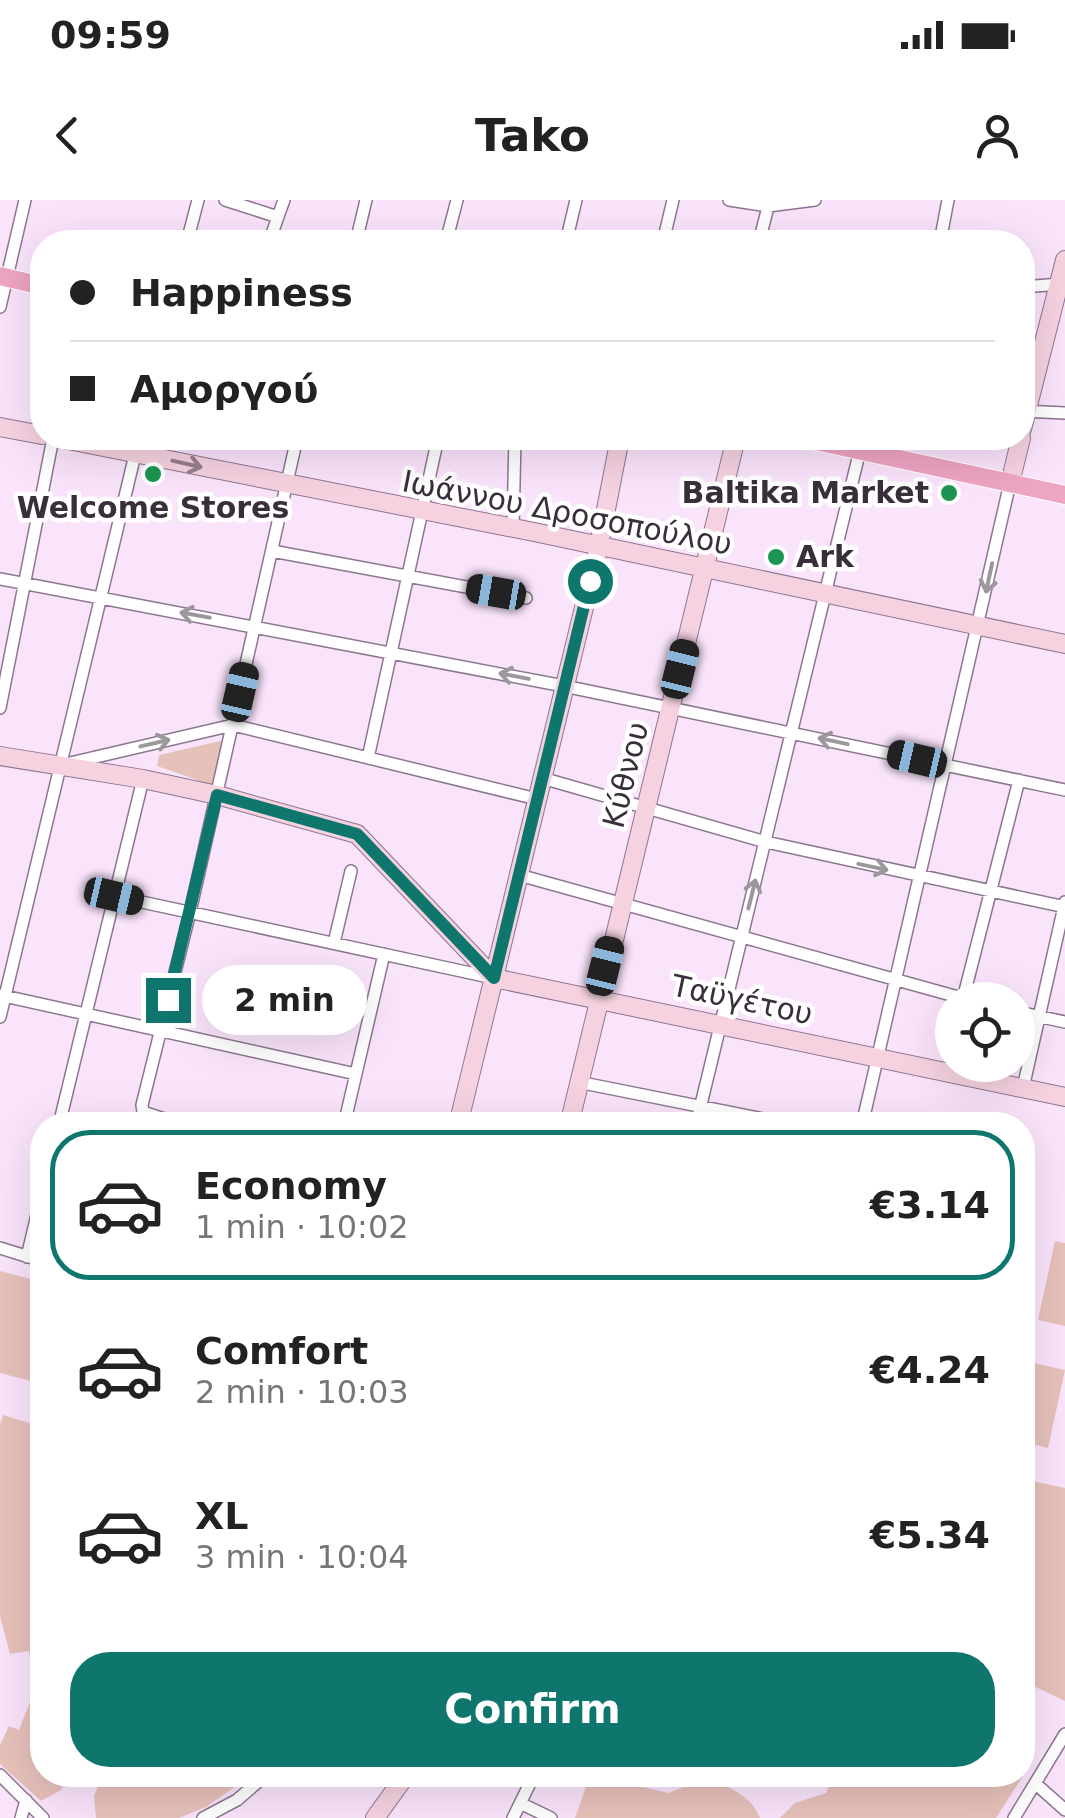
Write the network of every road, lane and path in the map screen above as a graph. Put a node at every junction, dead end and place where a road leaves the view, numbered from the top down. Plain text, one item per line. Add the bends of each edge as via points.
1 (25, 200) edge
2 (198, 200) edge
3 (225, 200) edge
4 (284, 200) edge
5 (366, 200) edge
6 (457, 200) edge
7 (576, 200) edge
8 (673, 200) edge
9 (729, 200) edge
10 (815, 200) edge
11 (948, 200) edge
12 (769, 203) edge
13 (278, 216) junction
14 (190, 230) edge
15 (273, 230) edge
16 (359, 230) edge
17 (449, 230) edge
18 (569, 230) edge
19 (666, 230) edge
20 (762, 230) edge
21 (942, 230) edge
22 (1065, 260) edge
23 (3, 278) edge
24 (30, 284) edge
25 (1062, 284) edge
26 (1035, 286) edge
27 (0, 307) edge
28 (1035, 378) edge
29 (1065, 413) edge
30 (1035, 416) edge
31 (0, 427) edge
32 (30, 433) edge
33 (52, 450) edge
34 (137, 450) edge
35 (157, 450) edge
36 (295, 450) edge
37 (435, 450) edge
38 (516, 450) edge
39 (618, 450) edge
40 (733, 450) edge
41 (860, 450) joint
42 (898, 450) edge
43 (1017, 450) edge
44 (896, 458) junction
45 (1010, 483) junction
46 (287, 485) junction
47 (1065, 495) edge
48 (422, 511) junction
49 (513, 528) junction
50 (598, 546) junction
51 (272, 551) junction
52 (705, 568) junction
53 (408, 576) junction
54 (0, 579) edge
55 (24, 584) junction
56 (825, 594) junction
57 (101, 598) junction
58 (526, 598) dead end
59 (255, 626) junction
60 (979, 626) junction
61 (1065, 644) edge
62 (391, 652) junction
63 (564, 686) junction
64 (0, 708) edge
65 (672, 708) junction
66 (233, 725) junction
67 (792, 732) junction
68 (0, 756) edge
69 (368, 758) junction
70 (60, 765) junction
71 (948, 766) junction
72 (142, 778) junction
73 (542, 778) junction
74 (1019, 780) junction
75 (1065, 790) edge
76 (217, 795) junction
77 (537, 799) junction
78 (648, 806) junction
79 (766, 842) junction
80 (351, 871) dead end
81 (519, 874) junction
82 (921, 876) junction
83 (990, 891) junction
84 (114, 896) junction
85 (621, 902) junction
86 (1064, 905) edge
87 (190, 912) junction
88 (742, 936) junction
89 (334, 943) junction
90 (384, 954) junction
91 (494, 978) junction
92 (897, 980) junction
93 (970, 982) edge
94 (935, 990) edge
95 (2, 995) edge
96 (598, 998) junction
97 (86, 1012) junction
98 (0, 1017) edge
99 (1035, 1017) edge
100 (1039, 1018) junction
101 (1065, 1022) edge
102 (719, 1023) junction
103 (160, 1029) junction
104 (878, 1057) junction
105 (356, 1074) junction
106 (578, 1082) junction
107 (1023, 1088) junction
108 (1065, 1097) edge
109 (700, 1108) junction
110 (62, 1112) edge
111 (143, 1112) edge
112 (347, 1112) edge
113 (461, 1112) edge
114 (572, 1112) edge
115 (699, 1112) edge
116 (722, 1112) edge
117 (865, 1112) edge
118 (30, 1244) edge
119 (0, 1248) edge
120 (27, 1257) junction
121 (30, 1258) edge
122 (1065, 1734) edge
123 (0, 1775) edge
124 (1036, 1784) joint
125 (252, 1787) edge
126 (397, 1787) edge
127 (529, 1787) edge
128 (1034, 1787) edge
129 (26, 1800) junction
130 (522, 1804) junction
131 (1065, 1810) edge
132 (20, 1818) edge
133 (43, 1818) edge
134 (203, 1818) edge
135 (375, 1818) edge
136 (514, 1818) edge
137 (551, 1818) edge
138 (1014, 1818) edge

1 - 23 street
2 - 14 street
3 - 13 street
4 - 13 street
5 - 16 street
6 - 17 street
7 - 18 street
8 - 19 street
9 - 12 street
10 - 12 street
11 - 21 street
12 - 20 street
13 - 15 street
22 - 25 street
23 - 24 main road
23 - 27 street
25 - 26 street
25 - 28 street
29 - 30 street
31 - 32 street
33 - 55 street
34 - 57 street
35 -> 46 street, Ιωάννου Δροσοπούλου
36 - 46 street
37 - 48 street
38 - 49 street
39 - 50 street
40 - 52 street, Κύθνου
41 - 44 main road
41 - 56 street
42 - 44 street
43 - 45 street
44 - 45 main road
45 - 47 main road
45 -> 60 street
46 - 48 street, Ιωάννου Δροσοπούλου
46 - 51 street
48 - 49 street, Ιωάννου Δροσοπούλου
48 - 53 street
49 - 50 street, Ιωάννου Δροσοπούλου
50 - 52 street, Ιωάννου Δροσοπούλου
50 - 63 street
51 - 53 street
51 - 59 street
52 - 56 street, Ιωάννου Δροσοπούλου
52 - 65 street, Κύθνου
53 - 58 street
53 - 62 street
54 - 55 street
55 - 57 street
55 - 64 street
56 - 60 street, Ιωάννου Δροσοπούλου
56 - 67 street
59 -> 57 street
57 - 70 street
59 - 62 street
59 - 66 street
60 - 61 street, Ιωάννου Δροσοπούλου
60 - 71 street
63 -> 62 street
62 - 69 street
63 - 65 street
63 - 73 street
65 - 67 street
65 - 78 street, Κύθνου
66 - 69 street
70 -> 66 street
66 - 76 street
71 -> 67 street
67 - 79 street
68 - 70 street
69 - 77 street
70 - 72 street
70 - 95 street
71 - 74 street
71 - 82 street
72 - 76 street
72 - 84 street
73 - 77 street
73 - 78 street
74 - 75 street
74 - 83 street
76 - 87 street
76 - 91 street via 357,834
77 - 81 street
78 - 79 street
78 - 85 street, Κύθνου
79 -> 82 street
88 -> 79 street
80 - 89 street
81 - 85 street
81 - 91 street
82 - 83 street
82 - 92 street
83 - 86 street
83 - 93 street
84 - 87 street, Ταϋγέτου
84 - 97 street
85 - 88 street
85 - 96 street, Κύθνου
86 - 100 street
87 - 89 street, Ταϋγέτου
87 - 103 street
88 - 92 street
88 - 102 street
89 - 90 street, Ταϋγέτου
90 - 91 street, Ταϋγέτου
90 - 105 street
91 - 96 street, Ταϋγέτου
91 - 113 street
92 - 94 street
92 - 104 street
95 - 97 street
95 - 98 street
96 - 102 street, Ταϋγέτου
96 - 106 street, Κύθνου
97 - 103 street
97 - 110 street
99 - 100 street
100 - 101 street
100 - 107 street
102 - 104 street, Ταϋγέτου
102 - 109 street
103 - 105 street
103 - 111 street
104 - 107 street, Ταϋγέτου
104 - 117 street
105 - 112 street
106 - 109 street
106 - 114 street, Κύθνου
107 - 108 street, Ταϋγέτου
109 - 115 street
109 - 116 street
118 - 120 street
119 - 120 street
120 - 121 street
122 - 124 street
123 - 129 street
124 - 131 street
125 - 134 street
126 - 135 street
127 - 130 street
128 - 138 street
129 - 132 street
129 - 133 street
130 - 136 street
130 - 137 street

